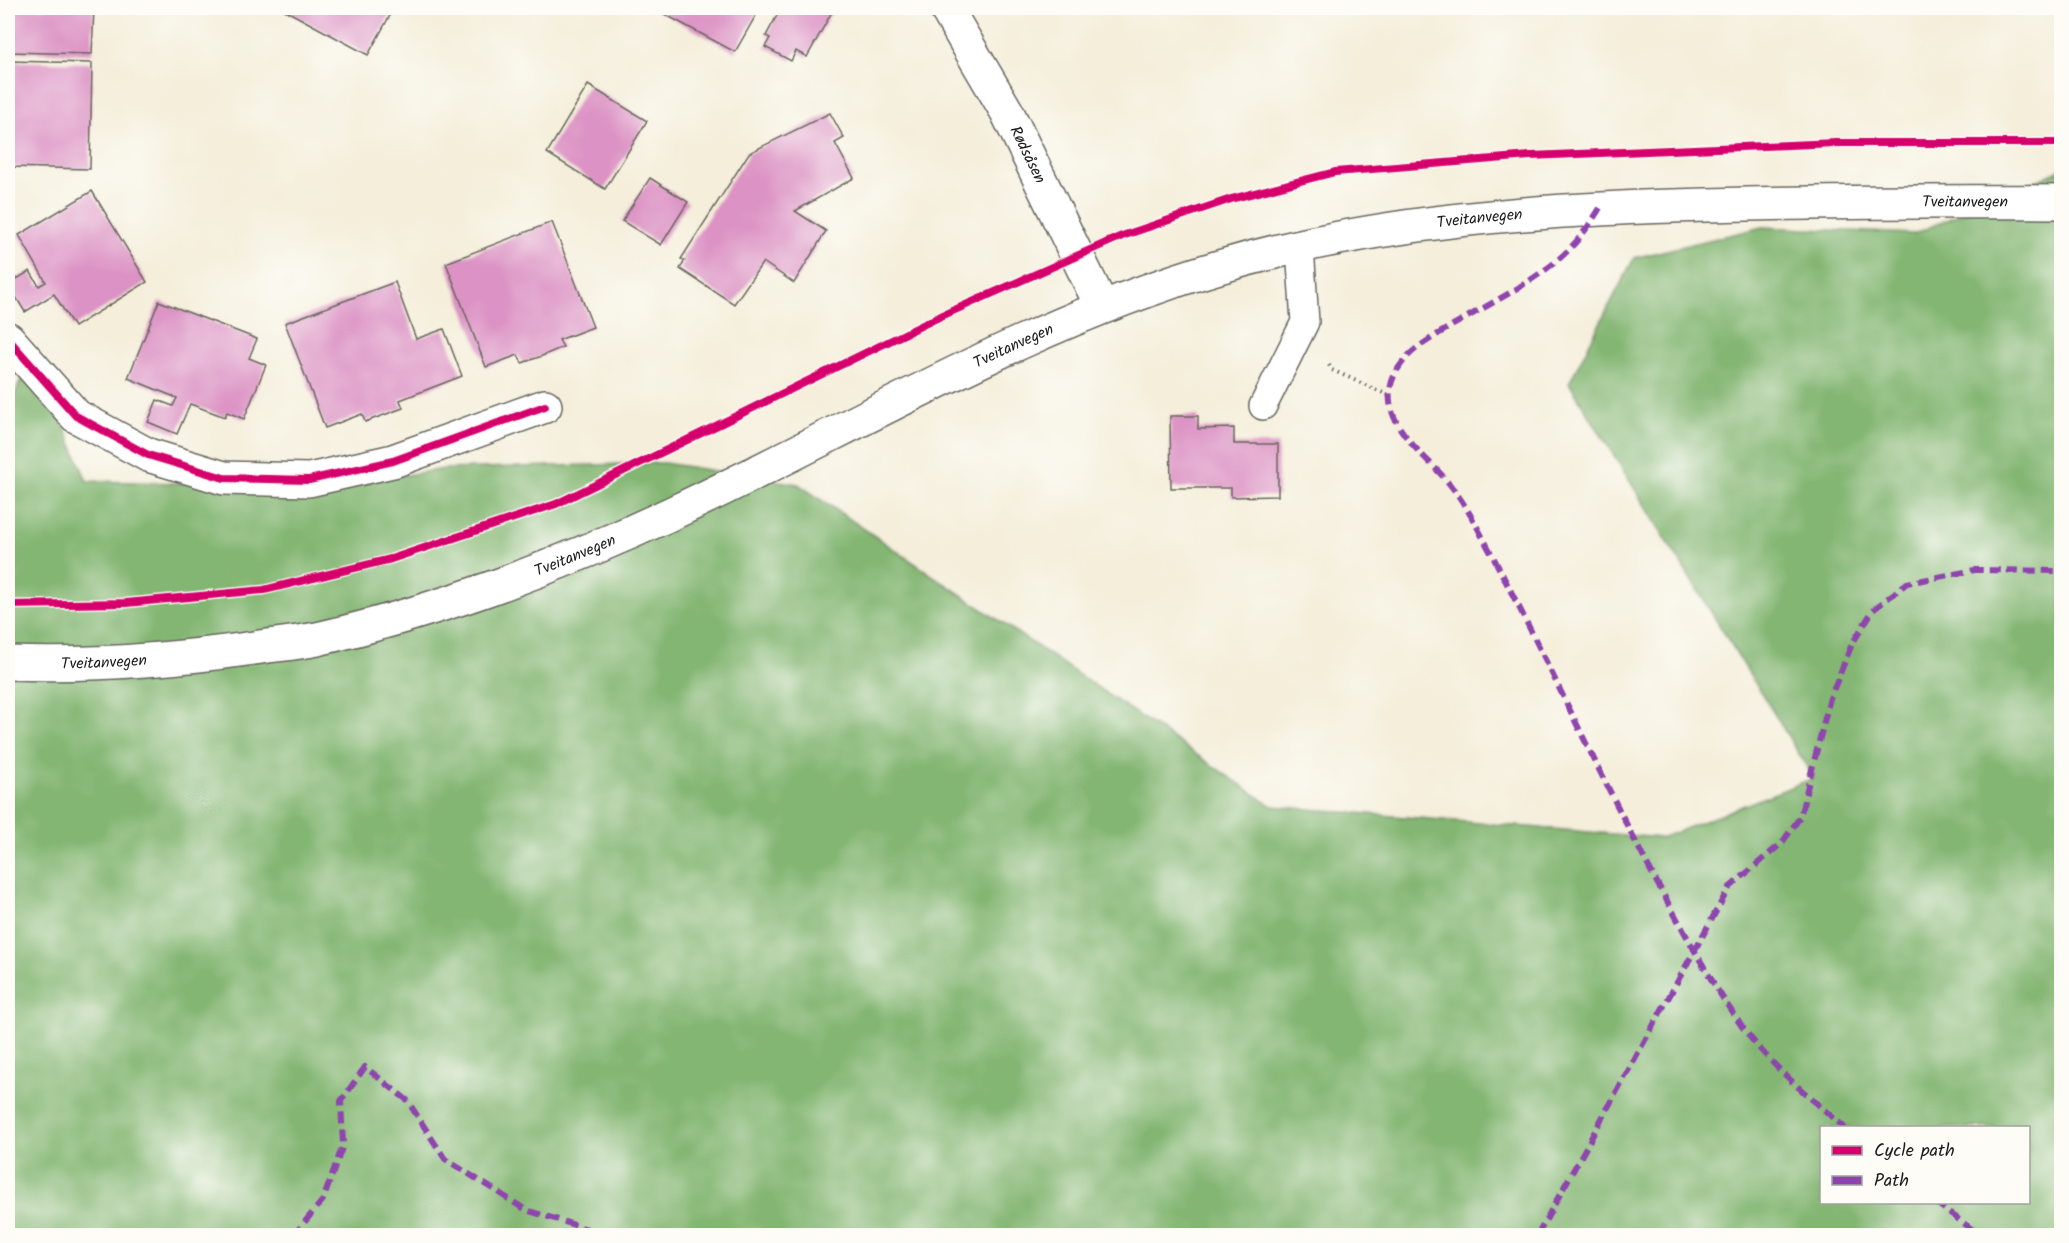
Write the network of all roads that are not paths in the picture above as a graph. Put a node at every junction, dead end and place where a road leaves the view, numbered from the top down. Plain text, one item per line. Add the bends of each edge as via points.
1 (946, 8) edge
2 (2061, 202) edge
3 (1300, 247) junction
4 (1102, 307) junction
5 (8, 339) edge
6 (545, 406) dead end
7 (1263, 406) dead end
8 (8, 663) edge

1 - 4 main road, Rødsåsen via 1007,112
2 - 3 main road, Tveitanvegen via 1600,208 1386,230
3 - 4 main road, Tveitanvegen via 1220,267
3 - 7 lane via 1305,322
4 - 8 main road, Tveitanvegen via 956,372 680,509 557,564 432,608 314,640 178,659
5 - 6 main road via 76,416 148,455 224,478 309,480 393,461

